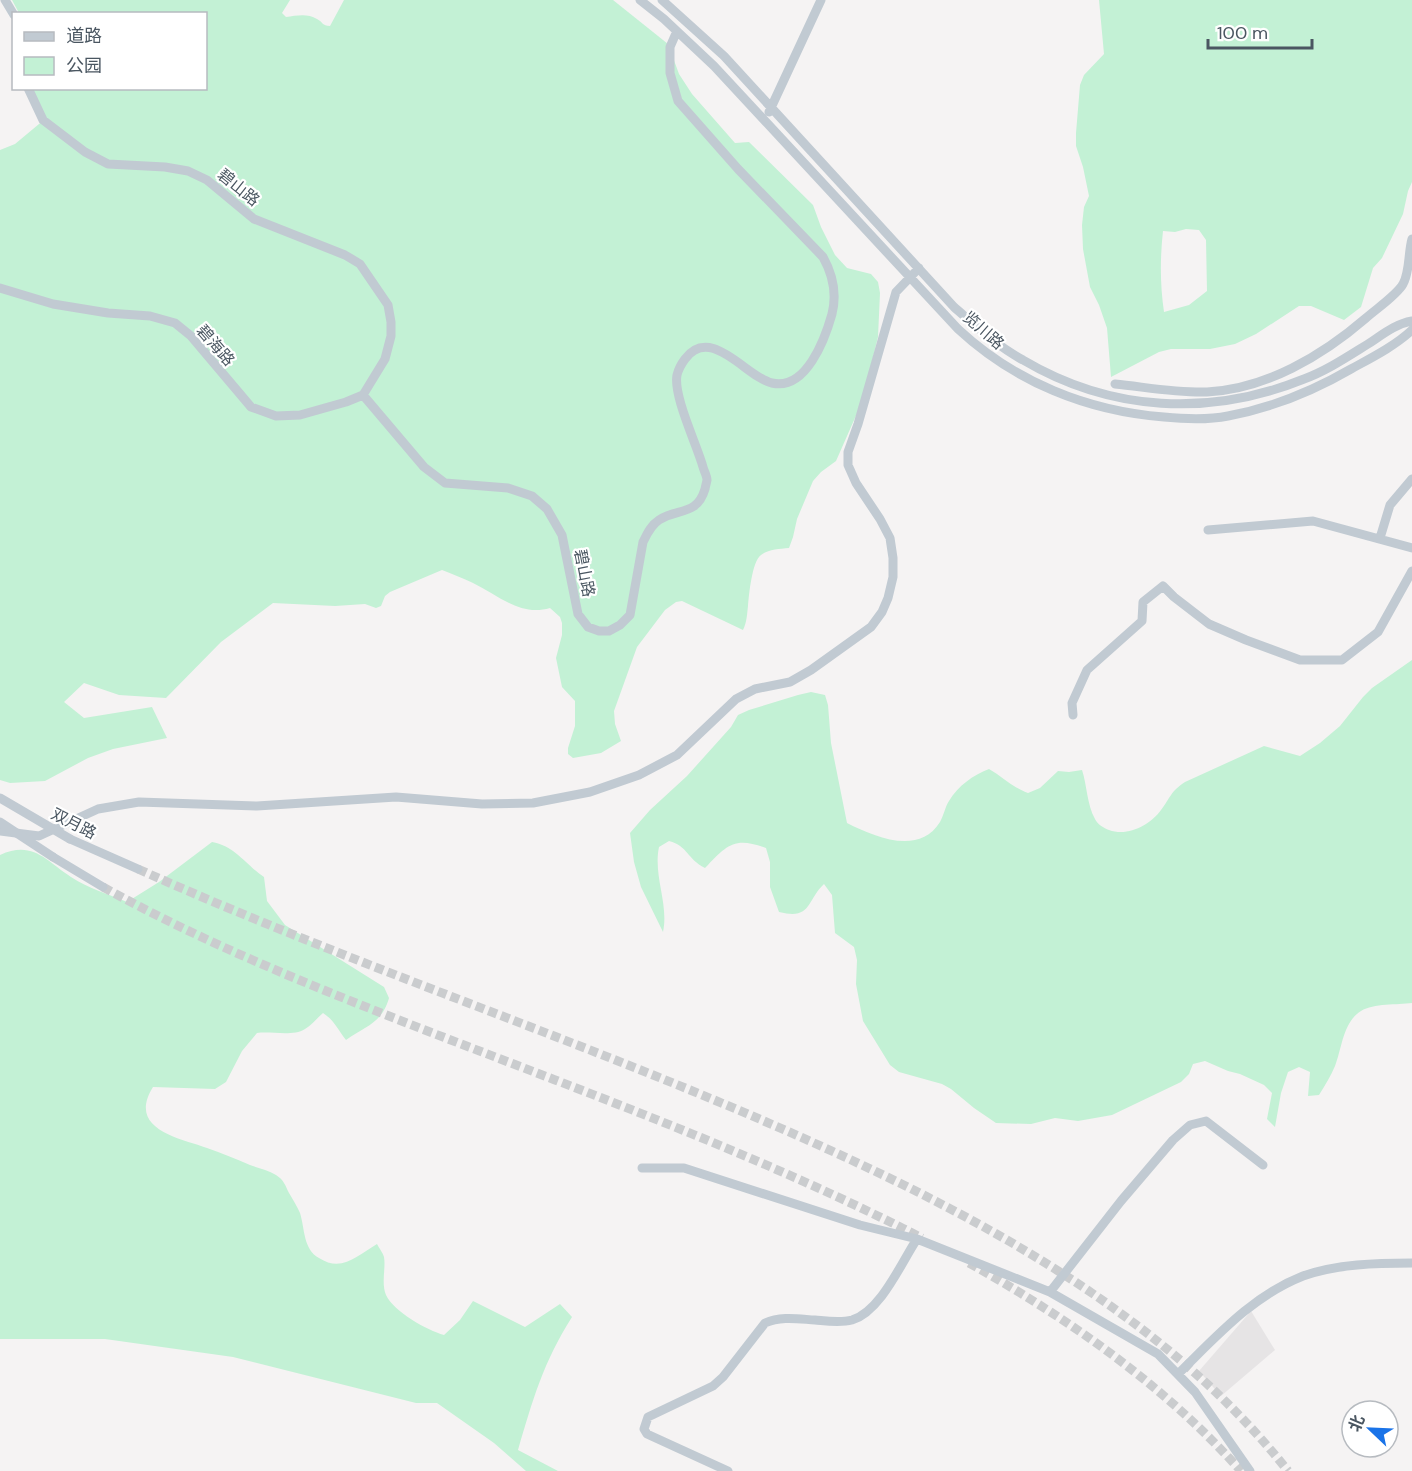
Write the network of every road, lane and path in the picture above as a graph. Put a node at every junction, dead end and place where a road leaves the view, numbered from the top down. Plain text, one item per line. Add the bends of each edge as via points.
1 (640, 0) edge
2 (662, 0) edge
3 (821, 0) edge
4 (676, 31) junction
5 (29, 90) edge
6 (772, 109) junction
7 (763, 119) junction
8 (1412, 239) edge
9 (919, 268) junction
10 (910, 278) junction
11 (0, 288) edge
12 (1412, 321) edge
13 (1412, 330) edge
14 (1115, 384) dead end
15 (363, 395) junction
16 (1109, 396) junction
17 (1105, 409) junction
18 (1412, 479) edge
19 (1208, 530) dead end
20 (1380, 538) junction
21 (1412, 548) edge
22 (1412, 571) edge
23 (1073, 715) dead end
24 (0, 798) edge
25 (0, 822) edge
26 (0, 831) edge
27 (138, 870) tunnel mouth
28 (104, 887) tunnel mouth
29 (1263, 1165) dead end
30 (642, 1168) dead end
31 (917, 1239) junction
32 (1412, 1263) edge
33 (1050, 1292) junction
34 (1178, 1374) junction
35 (728, 1471) edge
36 (1250, 1471) edge

1 - 4 street, 览川路
2 - 6 street, 览川路 via 724,56
3 - 6 street
4 - 7 street, 览川路
4 - 15 street, 碧山路 via 670,47 670,73 678,101 823,257 831,271 834,290 832,312 809,368 784,383 772,383 757,376 713,348 699,349 686,357 677,375 678,393 707,480 702,498 693,508 658,520 648,531 630,615 609,631 588,627 578,614 562,535 547,509 532,496 508,488 445,483 424,467
5 - 15 street, 碧山路 via 43,120 85,152 108,164 188,171 207,180 254,219 360,264 388,305 391,322 385,358
6 - 7 street
6 - 9 street, 览川路
7 - 10 street, 览川路
8 - 14 street via 1406,278 1400,289 1346,335 1285,372 1214,391
9 - 10 street
9 - 16 street, 览川路 via 954,307 995,342 1045,372
10 - 17 street, 览川路 via 979,348 1005,366 1034,382
10 - 26 street via 896,292 848,452 848,465 856,483 890,538 893,577 882,612 871,627 812,670 790,682 755,689 736,699 677,754 639,775 590,792 533,803 482,804 396,797 257,806 139,802 98,809 39,836
11 - 15 street, 碧海路 via 53,304 150,316 175,323 191,336 251,407 276,416 300,415
12 - 16 street, 览川路 via 1305,379 1234,401 1169,404
13 - 17 street, 览川路 via 1325,384 1280,402 1226,416 1180,419
16 - 17 street
18 - 20 street via 1390,506
19 - 20 street via 1312,521
20 - 21 street
22 - 23 street via 1378,632 1342,660 1300,660 1246,640 1209,624 1163,586 1143,602 1142,621 1087,670 1072,703
24 - 27 street, 双月路, bridge via 70,839
25 - 28 street, bridge
29 - 33 street via 1206,1121 1190,1125 1120,1201
30 - 31 street via 684,1168 860,1225
31 - 33 street
31 - 35 street via 877,1304 854,1320 776,1318 765,1323 713,1386 648,1417 644,1429 647,1434
32 - 34 street via 1344,1267 1295,1280 1268,1293 1237,1316
33 - 34 street via 1158,1354
34 - 36 street

